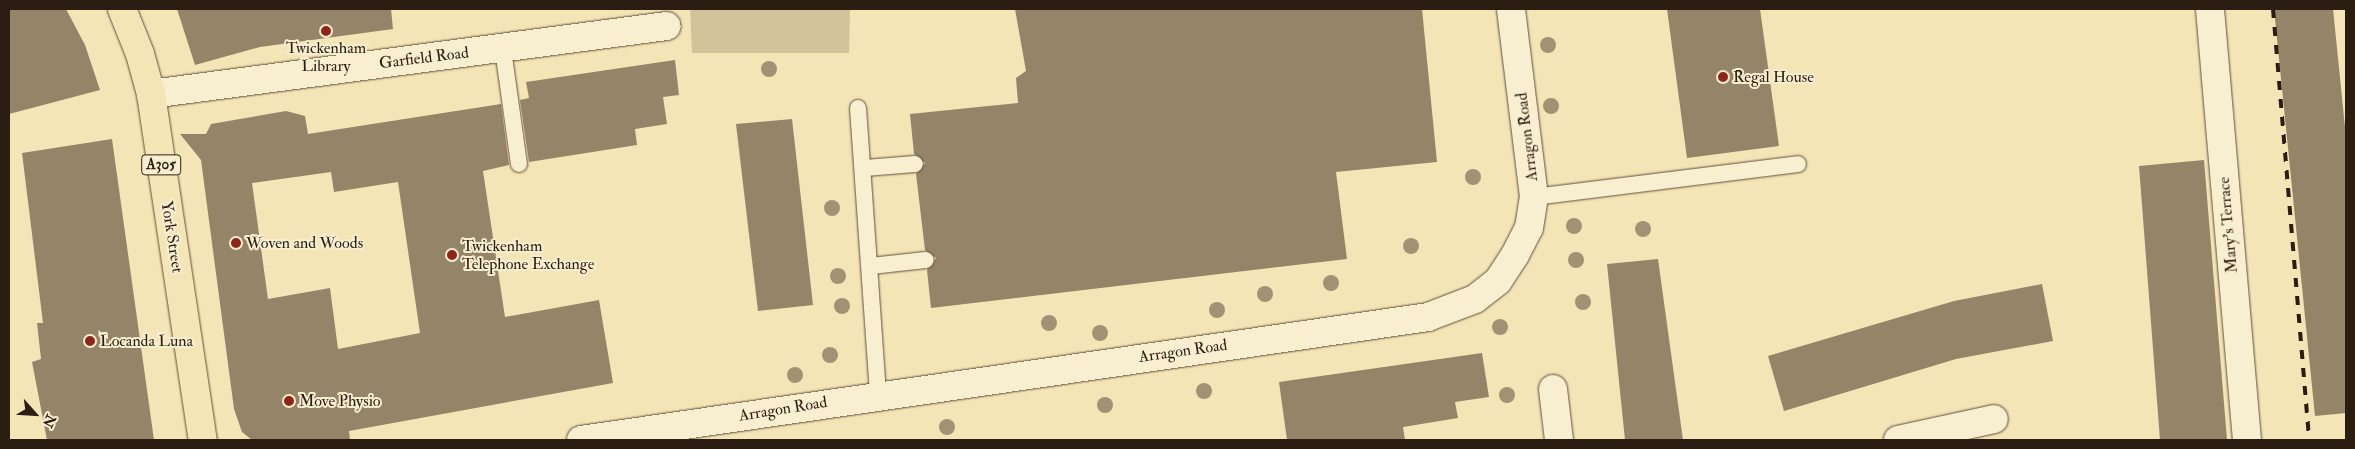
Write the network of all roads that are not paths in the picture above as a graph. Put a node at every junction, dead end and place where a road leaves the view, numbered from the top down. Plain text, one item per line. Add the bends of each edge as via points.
1 (122, 9) edge
2 (1511, 9) edge
3 (2210, 9) edge
4 (667, 26) dead end
5 (503, 49) junction
6 (151, 94) junction
7 (858, 108) dead end
8 (519, 164) dead end
9 (915, 164) dead end
10 (1798, 164) dead end
11 (865, 168) junction
12 (1534, 197) junction
13 (926, 260) dead end
14 (871, 266) junction
15 (1553, 390) dead end
16 (878, 394) junction
17 (1994, 419) dead end
18 (203, 440) edge
19 (581, 440) edge
20 (1559, 440) edge
21 (1898, 440) edge
22 (2247, 440) edge

1 - 6 main road, York Street / A305 via 140,54
2 - 12 street, Arragon Road
3 - 22 street, Mary's Terrace
4 - 5 street, Garfield Road
5 - 6 street, Garfield Road
5 - 8 lane
6 - 18 main road, York Street / A305
7 - 11 lane
9 - 11 lane
10 - 12 lane
11 - 14 lane
12 - 16 street, Arragon Road via 1529,228 1498,281 1475,299 1428,317
13 - 14 lane
14 - 16 lane
15 - 20 street
16 - 19 street, Arragon Road
17 - 21 street

